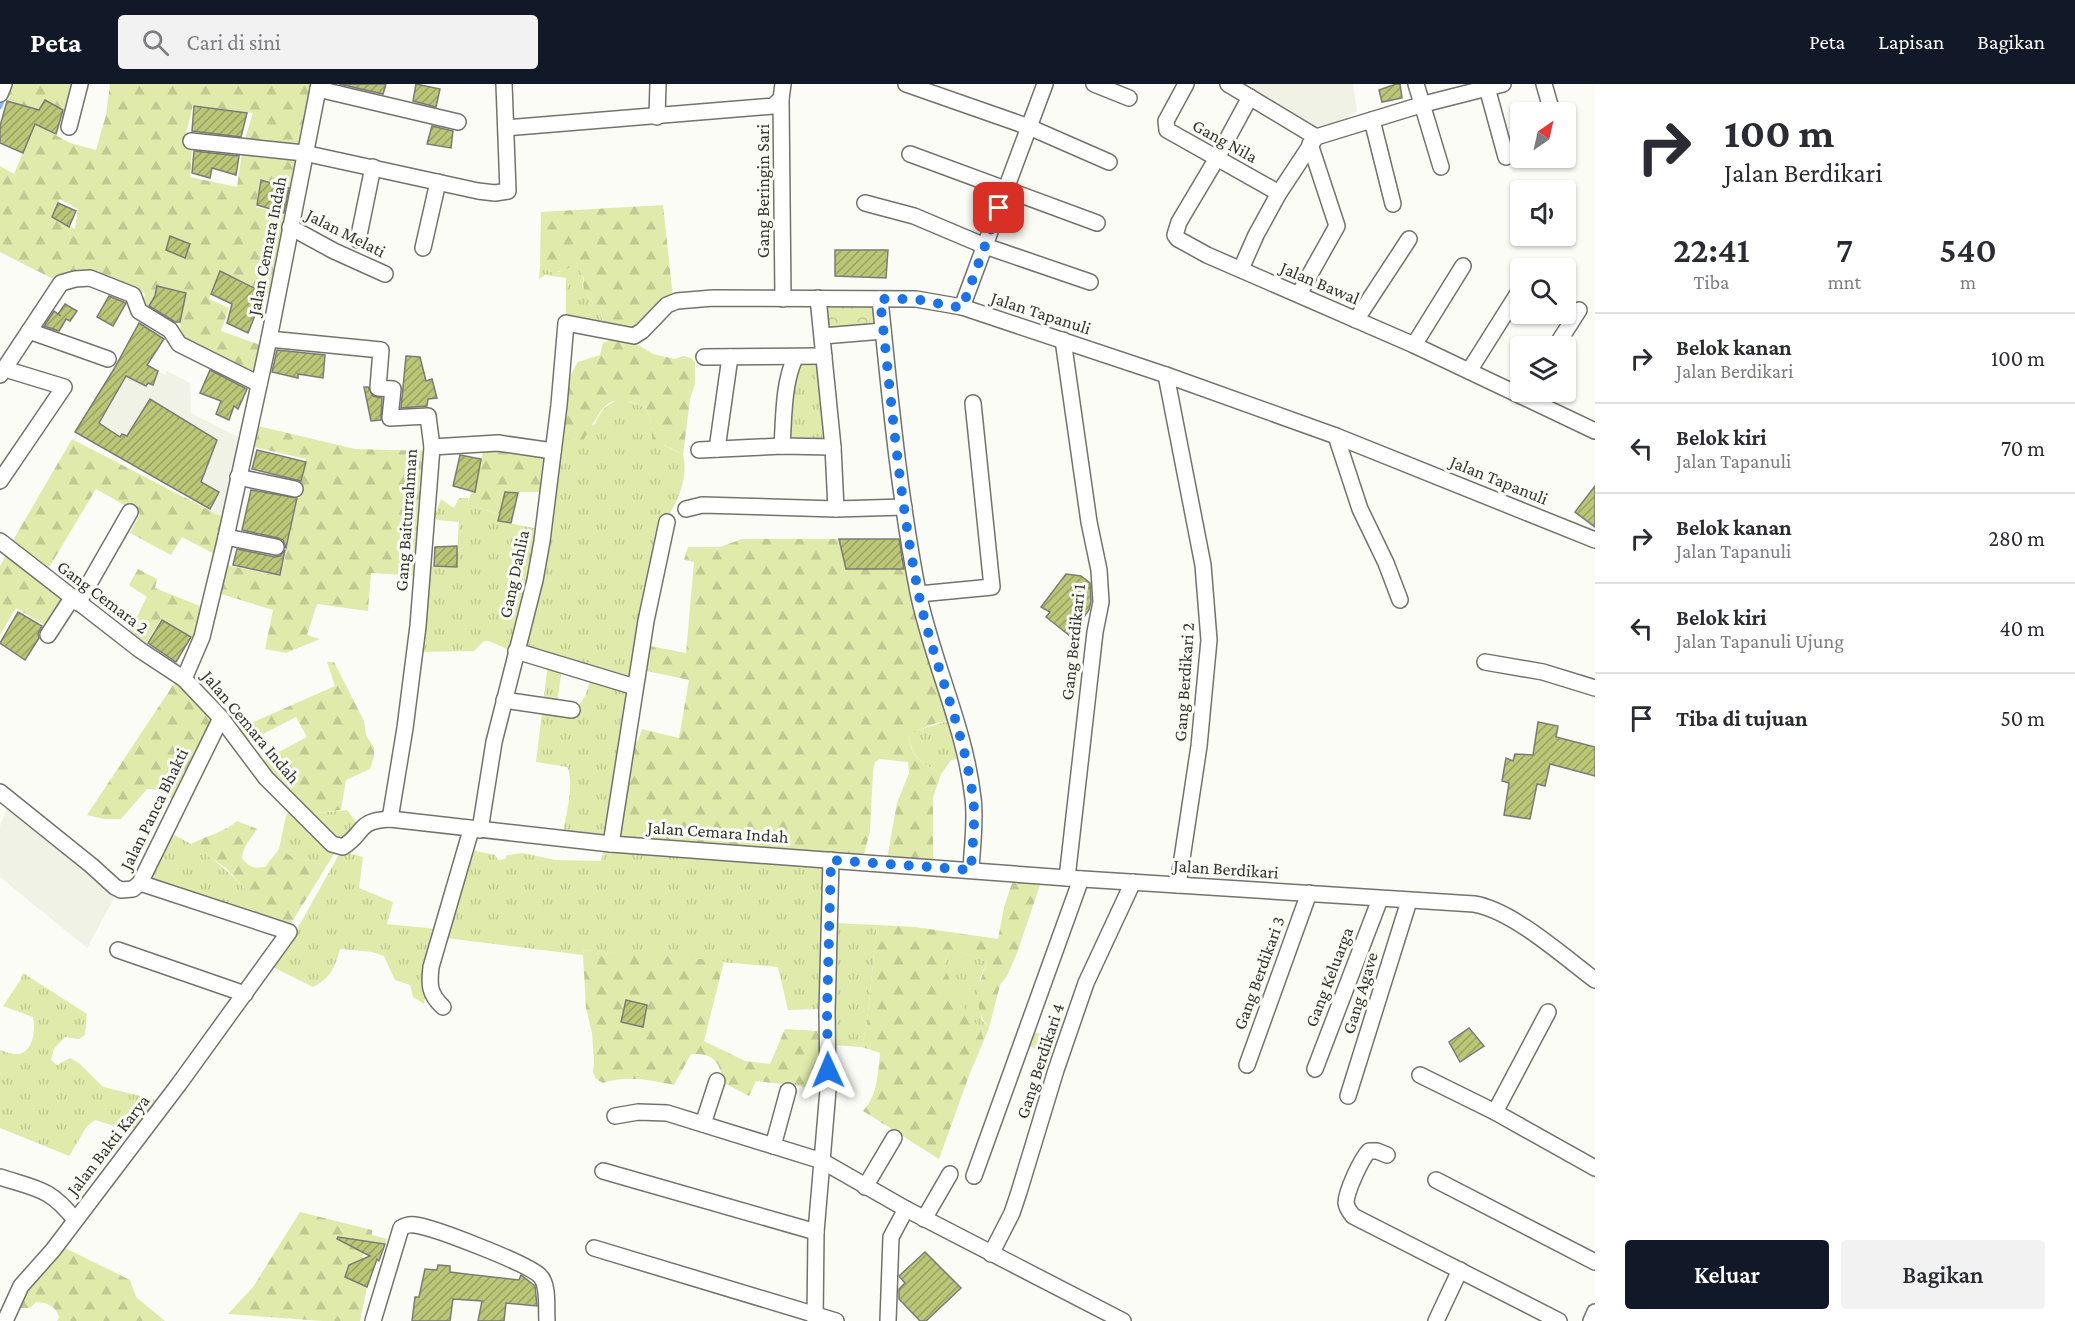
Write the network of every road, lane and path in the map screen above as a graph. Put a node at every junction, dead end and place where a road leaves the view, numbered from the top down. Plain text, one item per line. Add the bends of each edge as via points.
1 (4, 84) edge
2 (80, 84) edge
3 (504, 84) edge
4 (658, 84) edge
5 (906, 84) edge
6 (1045, 84) edge
7 (1094, 84) edge
8 (1186, 84) edge
9 (1228, 84) edge
10 (1416, 84) edge
11 (1503, 84) edge
12 (1544, 84) edge
13 (318, 86) edge
14 (1486, 86) edge
15 (782, 91) edge
16 (0, 94) edge
17 (1250, 97) junction
18 (1129, 98) dead end
19 (1549, 102) edge
20 (1424, 104) junction
21 (657, 117) junction
22 (1372, 120) junction
23 (458, 122) dead end
24 (1029, 126) junction
25 (69, 127) dead end
26 (506, 129) junction
27 (191, 141) dead end
28 (1313, 141) junction
29 (304, 153) junction
30 (910, 154) dead end
31 (1506, 157) dead end
32 (1217, 159) junction
33 (1109, 162) dead end
34 (373, 167) junction
35 (1441, 167) dead end
36 (438, 182) junction
37 (1006, 190) junction
38 (1279, 193) junction
39 (865, 203) dead end
40 (1393, 204) dead end
41 (1097, 223) dead end
42 (290, 227) junction
43 (1409, 239) dead end
44 (358, 240) dead end
45 (985, 246) junction
46 (423, 248) dead end
47 (1463, 266) dead end
48 (1240, 269) junction
49 (385, 274) dead end
50 (1090, 282) dead end
51 (1299, 294) junction
52 (818, 298) junction
53 (783, 299) junction
54 (880, 299) junction
55 (1510, 306) edge
56 (962, 308) junction
57 (1579, 310) dead end
58 (1356, 320) junction
59 (566, 322) joint
60 (29, 331) junction
61 (883, 331) junction
62 (823, 336) junction
63 (1562, 336) edge
64 (269, 339) junction
65 (1063, 340) junction
66 (1414, 345) junction
67 (824, 356) junction
68 (704, 357) dead end
69 (730, 357) junction
70 (795, 357) junction
71 (108, 359) dead end
72 (1469, 371) junction
73 (2, 372) edge
74 (1166, 375) junction
75 (259, 384) junction
76 (1510, 388) edge
77 (1541, 402) edge
78 (973, 403) dead end
79 (1595, 430) edge
80 (1336, 436) junction
81 (782, 446) junction
82 (432, 447) junction
83 (833, 447) junction
84 (717, 449) junction
85 (699, 450) dead end
86 (553, 451) junction
87 (238, 477) junction
88 (0, 481) edge
89 (295, 489) dead end
90 (904, 507) junction
91 (686, 509) dead end
92 (836, 509) junction
93 (130, 512) dead end
94 (667, 522) dead end
95 (226, 537) junction
96 (1595, 539) edge
97 (0, 541) edge
98 (276, 547) dead end
99 (919, 594) junction
100 (1401, 600) dead end
101 (75, 601) junction
102 (48, 635) dead end
103 (516, 651) junction
104 (1485, 662) dead end
105 (184, 679) junction
106 (635, 687) junction
107 (1595, 688) edge
108 (504, 700) junction
109 (572, 710) dead end
110 (221, 718) junction
111 (1, 796) edge
112 (390, 819) junction
113 (475, 830) junction
114 (610, 844) junction
115 (831, 860) junction
116 (971, 870) junction
117 (1074, 878) junction
118 (1133, 882) junction
119 (140, 883) junction
120 (1178, 885) junction
121 (1309, 893) junction
122 (1380, 898) junction
123 (1409, 901) junction
124 (118, 950) dead end
125 (1595, 980) edge
126 (245, 994) junction
127 (443, 1007) dead end
128 (1548, 1012) dead end
129 (1247, 1065) dead end
130 (1316, 1069) dead end
131 (1420, 1075) dead end
132 (717, 1081) dead end
133 (788, 1091) dead end
134 (1348, 1096) dead end
135 (1495, 1112) junction
136 (615, 1116) dead end
137 (703, 1124) junction
138 (894, 1138) dead end
139 (773, 1146) junction
140 (1387, 1155) dead end
141 (822, 1161) junction
142 (1595, 1168) edge
143 (603, 1171) dead end
144 (950, 1174) dead end
145 (974, 1176) dead end
146 (0, 1177) edge
147 (1436, 1180) dead end
148 (865, 1187) junction
149 (906, 1209) junction
150 (924, 1219) junction
151 (75, 1220) junction
152 (816, 1232) junction
153 (594, 1248) dead end
154 (991, 1254) junction
155 (1595, 1262) edge
156 (1460, 1270) junction
157 (1595, 1312) edge
158 (815, 1318) edge
159 (5, 1321) edge
160 (373, 1321) edge
161 (547, 1321) edge
162 (836, 1321) edge
163 (888, 1321) edge
164 (1123, 1321) edge
165 (1436, 1321) edge
166 (1559, 1321) edge
167 (1591, 1321) edge

1 - 16 street
2 - 25 street
3 - 26 street
4 - 21 street
5 - 24 street
6 - 24 street
7 - 18 street
8 - 32 street, Gang Nila via 1166,128
9 - 17 street
10 - 20 street
11 - 14 street
12 - 19 street
13 - 23 street
13 - 29 street, Jalan Cemara Indah
14 - 20 street
14 - 31 street
15 - 21 street via 773,106
15 - 53 street, Gang Beringin Sari
17 - 28 street
17 - 32 street, Jalan Bawal
20 - 22 street
20 - 35 street
21 - 26 street
22 - 28 street
22 - 40 street
24 - 33 street
24 - 37 street
26 - 36 street via 508,191 495,193
27 - 29 street
28 - 38 street
28 - 51 street via 1337,226
29 - 34 street
29 - 42 street, Jalan Cemara Indah
30 - 37 street
32 - 38 street, Gang Nila
32 - 48 street, Jalan Bawal via 1175,235
34 - 36 street
34 - 44 street
36 - 46 street
37 - 41 street
37 - 45 street
38 - 48 street
39 - 45 street via 914,216
42 - 49 street, Jalan Melati
42 - 64 street, Jalan Cemara Indah
43 - 58 street
45 - 50 street
45 - 56 street
47 - 66 street
48 - 51 street, Jalan Bawal
51 - 58 street, Jalan Bawal
52 - 53 street, Jalan Tapanuli
52 - 54 street, Jalan Tapanuli
52 - 62 street
53 - 59 street, Jalan Tapanuli via 677,301 632,336
54 - 56 street, Jalan Tapanuli via 915,299
54 - 61 street
55 - 72 street
56 - 65 street, Jalan Tapanuli
57 - 63 street
58 - 66 street, Jalan Bawal
59 - 86 street, Gang Dahlia
60 - 71 street
60 - 73 street
60 - 75 street via 61,283 90,278 133,295 139,311 170,330 179,344
61 - 62 street
61 - 90 street
62 - 67 street
64 - 75 street, Jalan Cemara Indah
64 - 82 street, Gang Baiturrahman via 381,351 378,388 393,389 390,417 428,416
65 - 74 street, Jalan Tapanuli
65 - 117 street, Gang Berdikari 1 via 1101,602 1095,632
66 - 72 street, Jalan Bawal
67 - 70 street
67 - 83 street
68 - 69 street
69 - 70 street
69 - 84 street
70 - 81 street via 787,386
72 - 76 street, Jalan Bawal
73 - 88 street via 64,387
74 - 80 street, Jalan Tapanuli
74 - 120 street, Gang Berdikari 2 via 1203,564 1209,640 1199,747
75 - 87 street, Jalan Cemara Indah
77 - 79 street, Jalan Bawal
78 - 99 street via 992,587
80 - 96 street, Jalan Tapanuli
80 - 100 street via 1360,509
81 - 83 street
81 - 84 street
82 - 86 street via 498,443
82 - 112 street, Gang Baiturrahman via 418,626
83 - 92 street
84 - 85 street
86 - 103 street, Gang Dahlia via 535,580
87 - 89 street
87 - 95 street, Jalan Cemara Indah
90 - 92 street
90 - 99 street
91 - 92 street via 705,505
93 - 101 street
94 - 106 street
95 - 98 street
95 - 105 street, Jalan Cemara Indah via 202,637
97 - 101 street, Gang Cemara 2
99 - 116 street via 971,780
101 - 102 street
101 - 105 street, Gang Cemara 2
103 - 106 street
103 - 108 street, Gang Dahlia
104 - 107 street via 1543,672
105 - 110 street, Jalan Cemara Indah
106 - 114 street
108 - 109 street
108 - 113 street, Gang Dahlia
110 - 112 street, Jalan Cemara Indah via 266,778 336,846 346,845 365,824
110 - 119 street, Jalan Panca Bhakti
111 - 119 street, Jalan Panca Bhakti via 115,887 128,890
112 - 113 street, Jalan Cemara Indah
113 - 114 street, Jalan Cemara Indah
113 - 127 street, Gang Dahlia via 431,967 430,989
114 - 115 street, Jalan Cemara Indah
115 - 116 street, Jalan Berdikari
115 - 141 street via 828,1090
116 - 117 street, Jalan Berdikari
117 - 118 street, Jalan Berdikari
117 - 145 street, Gang Berdikari 1
118 - 120 street, Jalan Berdikari
118 - 154 street, Gang Berdikari 4 via 1086,983 1019,1192
119 - 126 street, Jalan Bakti Karya via 289,932
120 - 121 street, Jalan Berdikari
121 - 122 street, Jalan Berdikari
121 - 129 street, Gang Berdikari 3
122 - 123 street, Jalan Berdikari
122 - 130 street, Gang Keluarga
123 - 125 street, Jalan Berdikari via 1474,904 1496,910
123 - 134 street, Gang Agave
124 - 126 street
126 - 151 street, Jalan Bakti Karya
128 - 135 street
131 - 135 street
132 - 137 street
133 - 139 street
135 - 142 street
136 - 137 street via 667,1113
137 - 139 street
138 - 148 street
139 - 141 street
140 - 156 street via 1373,1150 1365,1155 1347,1194 1348,1210 1366,1224
141 - 148 street
141 - 152 street
143 - 152 street
144 - 150 street
146 - 151 street via 47,1192
147 - 155 street
148 - 149 street
149 - 150 street
149 - 163 street via 891,1237
150 - 154 street
151 - 159 street, Jalan Bakti Karya via 21,1286
152 - 158 street
153 - 158 street
154 - 164 street
156 - 165 street
156 - 166 street
157 - 167 street
158 - 162 street
160 - 161 street via 401,1228 407,1225 469,1243 532,1269 544,1282

